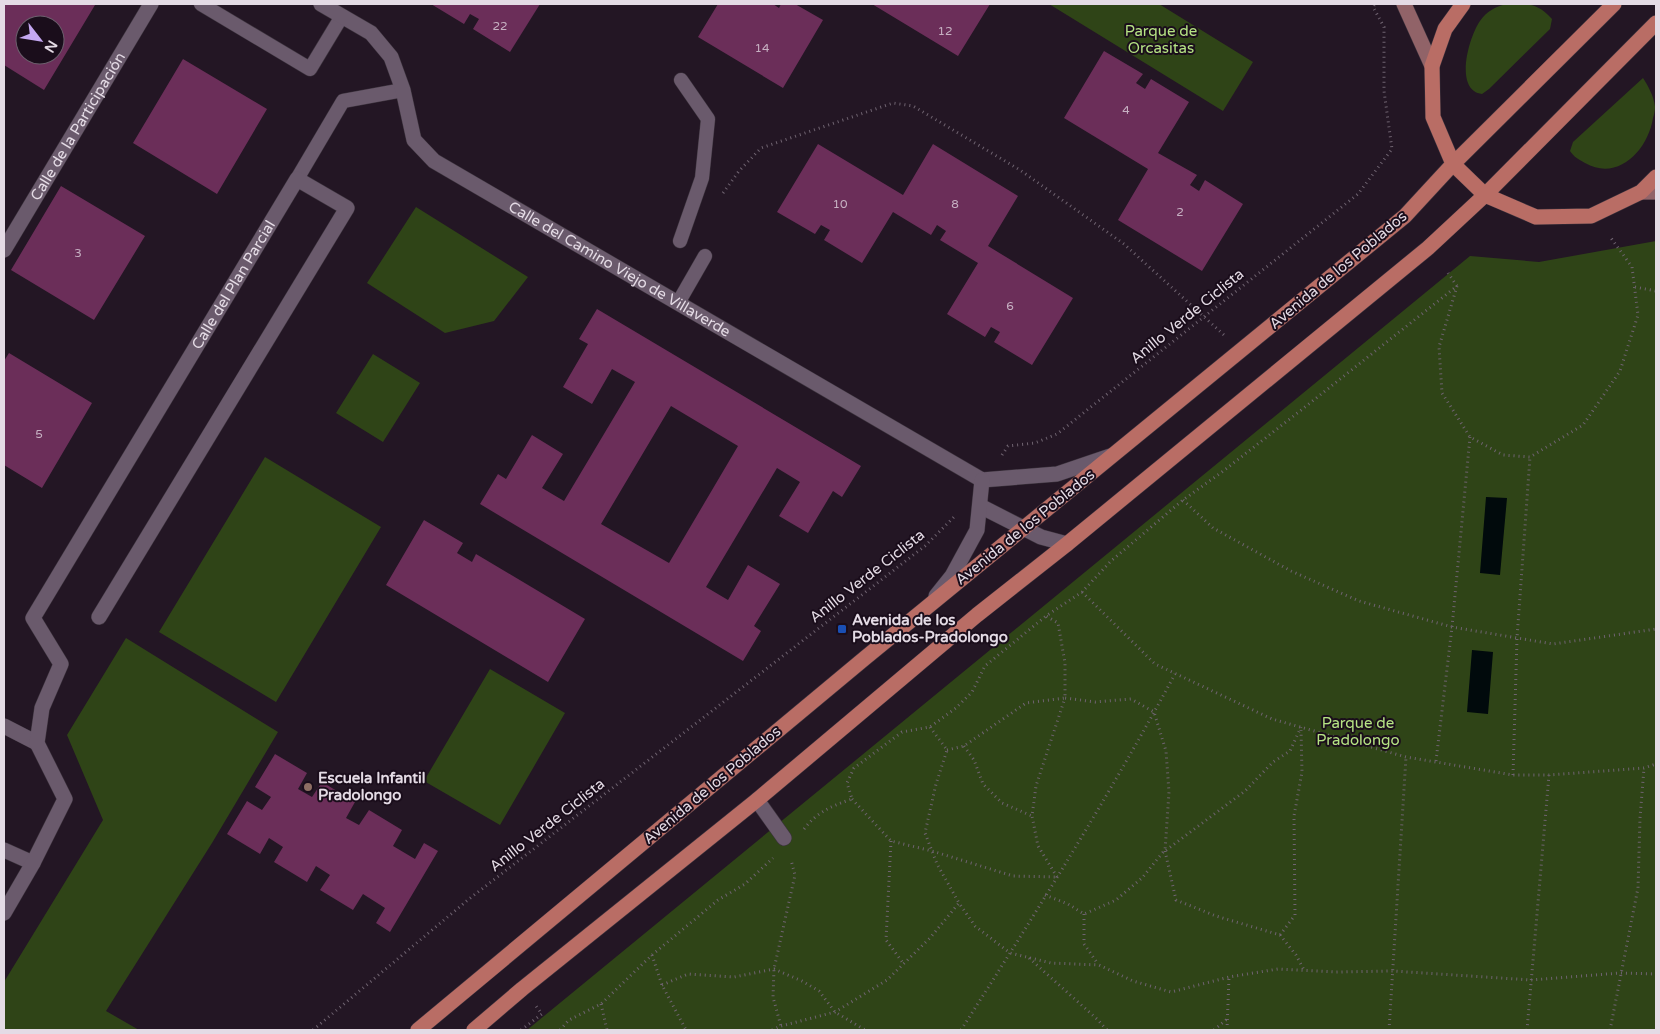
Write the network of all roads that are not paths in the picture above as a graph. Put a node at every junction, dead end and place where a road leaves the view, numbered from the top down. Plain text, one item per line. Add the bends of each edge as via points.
1 (150, 4) edge
2 (201, 4) edge
3 (321, 4) edge
4 (1404, 4) edge
5 (1463, 4) edge
6 (1614, 4) edge
7 (342, 16) junction
8 (1656, 23) edge
9 (1432, 66) junction
10 (681, 80) dead end
11 (403, 90) junction
12 (1454, 164) junction
13 (1656, 176) edge
14 (297, 179) junction
15 (1649, 192) edge
16 (1485, 195) junction
17 (680, 241) dead end
18 (4, 250) edge
19 (705, 256) dead end
20 (678, 302) junction
21 (1111, 456) junction
22 (982, 480) junction
23 (980, 506) junction
24 (1023, 529) junction
25 (1067, 544) junction
26 (925, 609) junction
27 (99, 617) dead end
28 (4, 726) edge
29 (37, 743) junction
30 (757, 800) junction
31 (784, 838) road end
32 (4, 850) edge
33 (34, 863) junction
34 (4, 913) edge
35 (418, 1030) edge
36 (474, 1030) edge

1 - 18 street, Calle de la Participación
2 - 7 lane via 310,69
3 - 7 street, Calle del Camino Viejo de Villaverde
4 - 9 main road
5 - 9 main road via 1444,29
6 - 12 main road, Avenida de los Poblados
7 - 11 street, Calle del Camino Viejo de Villaverde via 371,33 391,57
8 - 16 main road
9 - 12 main road via 1433,117
10 - 17 lane via 708,119 702,178
11 - 14 lane via 343,101
11 - 20 street, Calle del Camino Viejo de Villaverde via 414,140 434,161
12 - 16 main road
12 - 21 main road, Avenida de los Poblados via 1405,216
13 - 15 main road
14 - 27 street via 347,208
14 - 29 street, Calle del Plan Parcial via 33,618 61,664 42,708
15 - 16 main road via 1592,216 1536,217
16 - 25 main road via 1428,248
19 - 20 lane
20 - 22 street, Calle del Camino Viejo de Villaverde
21 - 22 street via 1057,474
21 - 24 main road, Avenida de los Poblados
22 - 23 street
23 - 24 street
23 - 26 street via 976,530 952,576
24 - 25 street
24 - 26 main road, Avenida de los Poblados
25 - 30 main road
26 - 35 main road, Avenida de los Poblados
28 - 29 street
29 - 33 street via 64,799
30 - 31 street
30 - 36 main road
32 - 33 street
33 - 34 street

